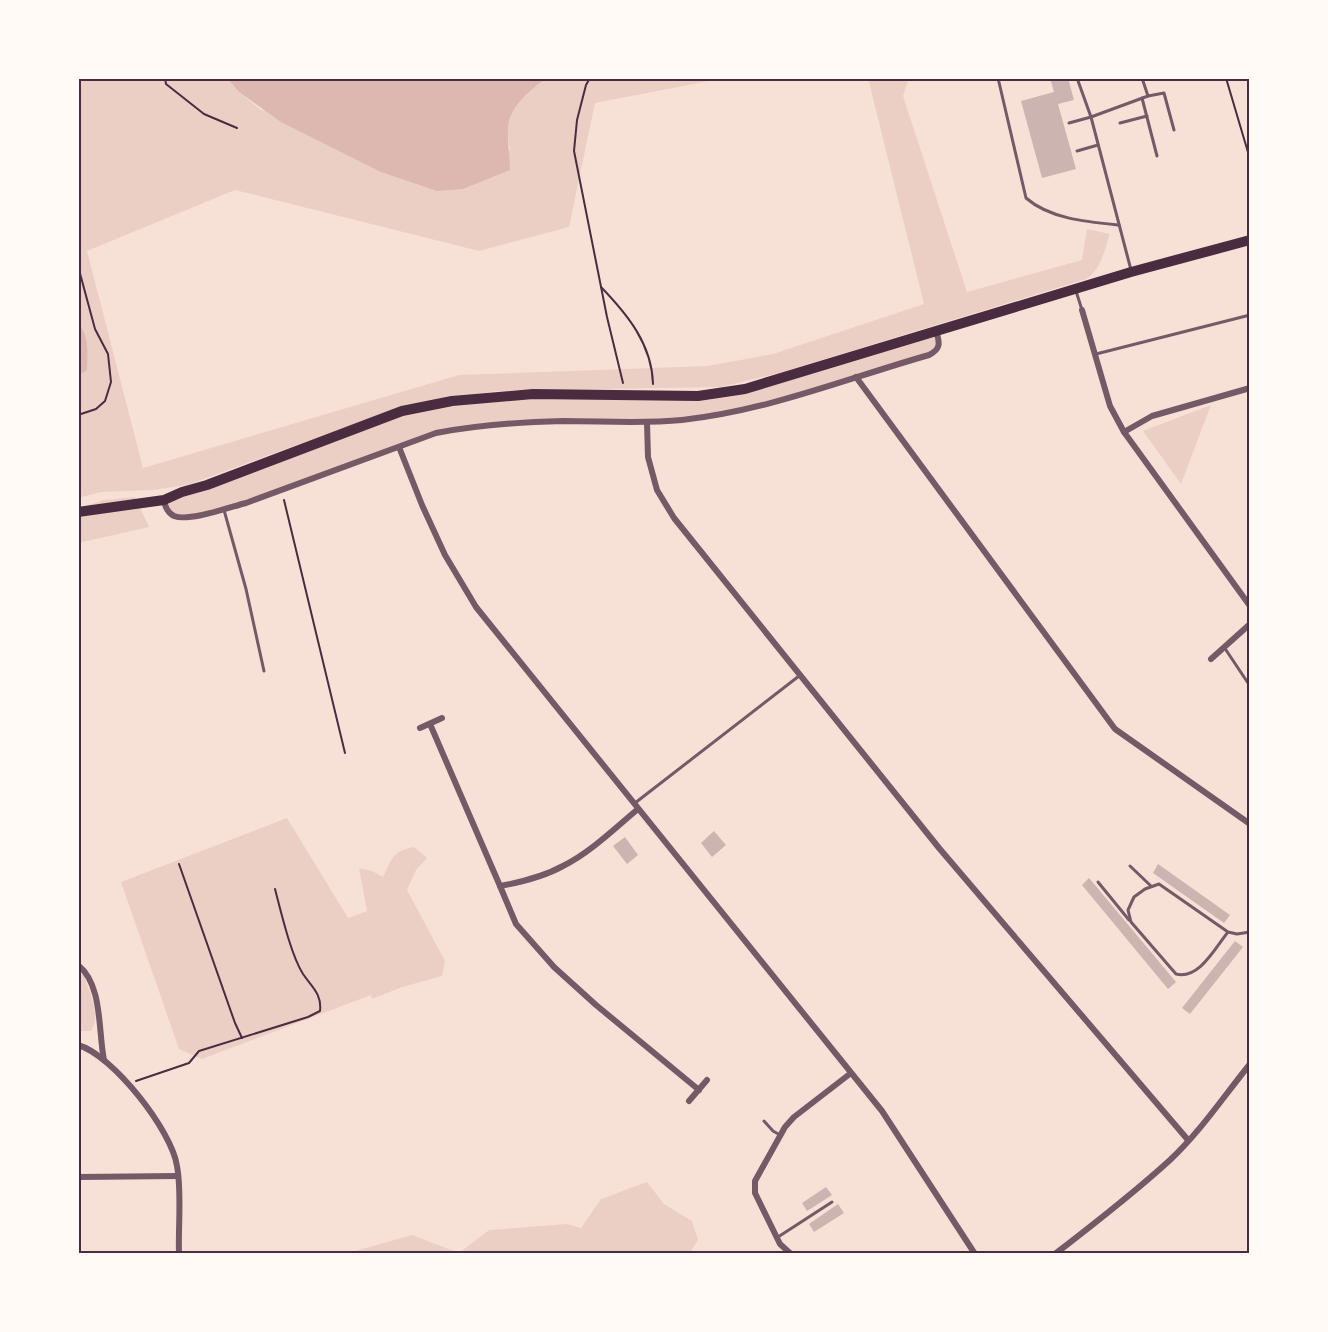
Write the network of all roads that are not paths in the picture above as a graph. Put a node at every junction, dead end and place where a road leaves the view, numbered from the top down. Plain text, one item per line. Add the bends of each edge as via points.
1 (998, 78) edge
2 (1077, 78) edge
3 (1142, 78) edge
4 (1148, 96) junction
5 (1142, 98) junction
6 (1147, 116) junction
7 (1090, 117) junction
8 (1069, 123) dead end
9 (1119, 123) dead end
10 (1174, 130) dead end
11 (1098, 145) junction
12 (1077, 151) dead end
13 (1157, 156) dead end
14 (1119, 225) junction
15 (1250, 240) edge
16 (1131, 272) junction
17 (1076, 289) junction
18 (1082, 310) joint
19 (1250, 315) edge
20 (936, 331) junction
21 (1096, 354) junction
22 (855, 377) junction
23 (1250, 388) edge
24 (647, 423) junction
25 (1124, 432) junction
26 (399, 447) junction
27 (164, 500) junction
28 (224, 509) junction
29 (78, 512) edge
30 (1250, 606) edge
31 (1250, 624) edge
32 (1224, 647) junction
33 (1211, 659) dead end
34 (264, 671) dead end
35 (800, 675) junction
36 (1250, 686) edge
37 (442, 718) dead end
38 (430, 724) junction
39 (420, 728) dead end
40 (636, 806) junction
41 (1250, 824) edge
42 (1130, 866) dead end
43 (1098, 882) dead end
44 (500, 886) junction
45 (1151, 886) junction
46 (1131, 922) junction
47 (1228, 932) junction
48 (1250, 932) edge
49 (78, 965) edge
50 (78, 1045) edge
51 (104, 1060) junction
52 (1250, 1064) edge
53 (851, 1073) junction
54 (707, 1080) dead end
55 (699, 1090) junction
56 (689, 1101) dead end
57 (764, 1121) dead end
58 (781, 1135) junction
59 (1188, 1140) junction
60 (178, 1176) junction
61 (78, 1177) edge
62 (832, 1202) dead end
63 (777, 1238) junction
64 (179, 1254) edge
65 (790, 1254) edge
66 (975, 1254) edge
67 (1055, 1254) edge

1 - 14 lane via 1026,198 1038,209 1088,222
2 - 7 lane
3 - 4 lane
4 - 5 lane
4 - 10 lane via 1164,93
5 - 6 lane
5 - 7 lane
6 - 9 lane
6 - 13 lane
7 - 8 lane
7 - 11 lane
11 - 12 lane
11 - 14 lane
14 - 16 lane
15 - 16 main road
16 - 17 main road
17 - 18 lane
17 - 20 main road
18 - 21 street
19 - 21 lane
20 - 22 street via 940,345 937,351
20 - 27 main road via 745,389 698,396 508,395 402,411
21 - 25 street via 1110,406
22 - 24 street via 774,402
22 - 41 street via 1115,729
23 - 25 street via 1152,416
24 - 26 street via 563,421 487,425 436,434
24 - 35 street via 648,457 657,490 674,518
25 - 30 street
26 - 28 street
26 - 40 street via 445,555 476,607
27 - 28 street via 170,513 183,518
27 - 29 main road
28 - 34 lane
31 - 32 street
32 - 33 street
32 - 36 lane
35 - 40 lane
35 - 59 street via 939,848
37 - 38 street
38 - 39 street
38 - 44 street
40 - 44 street via 583,855 538,877
40 - 53 street
42 - 45 lane
43 - 46 lane
44 - 55 street via 516,924 554,967
45 - 46 lane via 1134,897 1128,910
45 - 47 lane via 1159,884
46 - 47 lane via 1182,976 1196,972
47 - 48 lane
49 - 51 street via 86,972 100,1010
50 - 51 street
51 - 60 street via 128,1084 168,1140
52 - 59 street
53 - 58 street via 794,1117
53 - 66 street via 888,1120
54 - 55 street
55 - 56 street
57 - 58 lane
58 - 63 street via 755,1181 754,1193
59 - 67 street via 1097,1222
60 - 61 street
60 - 64 street
62 - 63 lane
63 - 65 street

